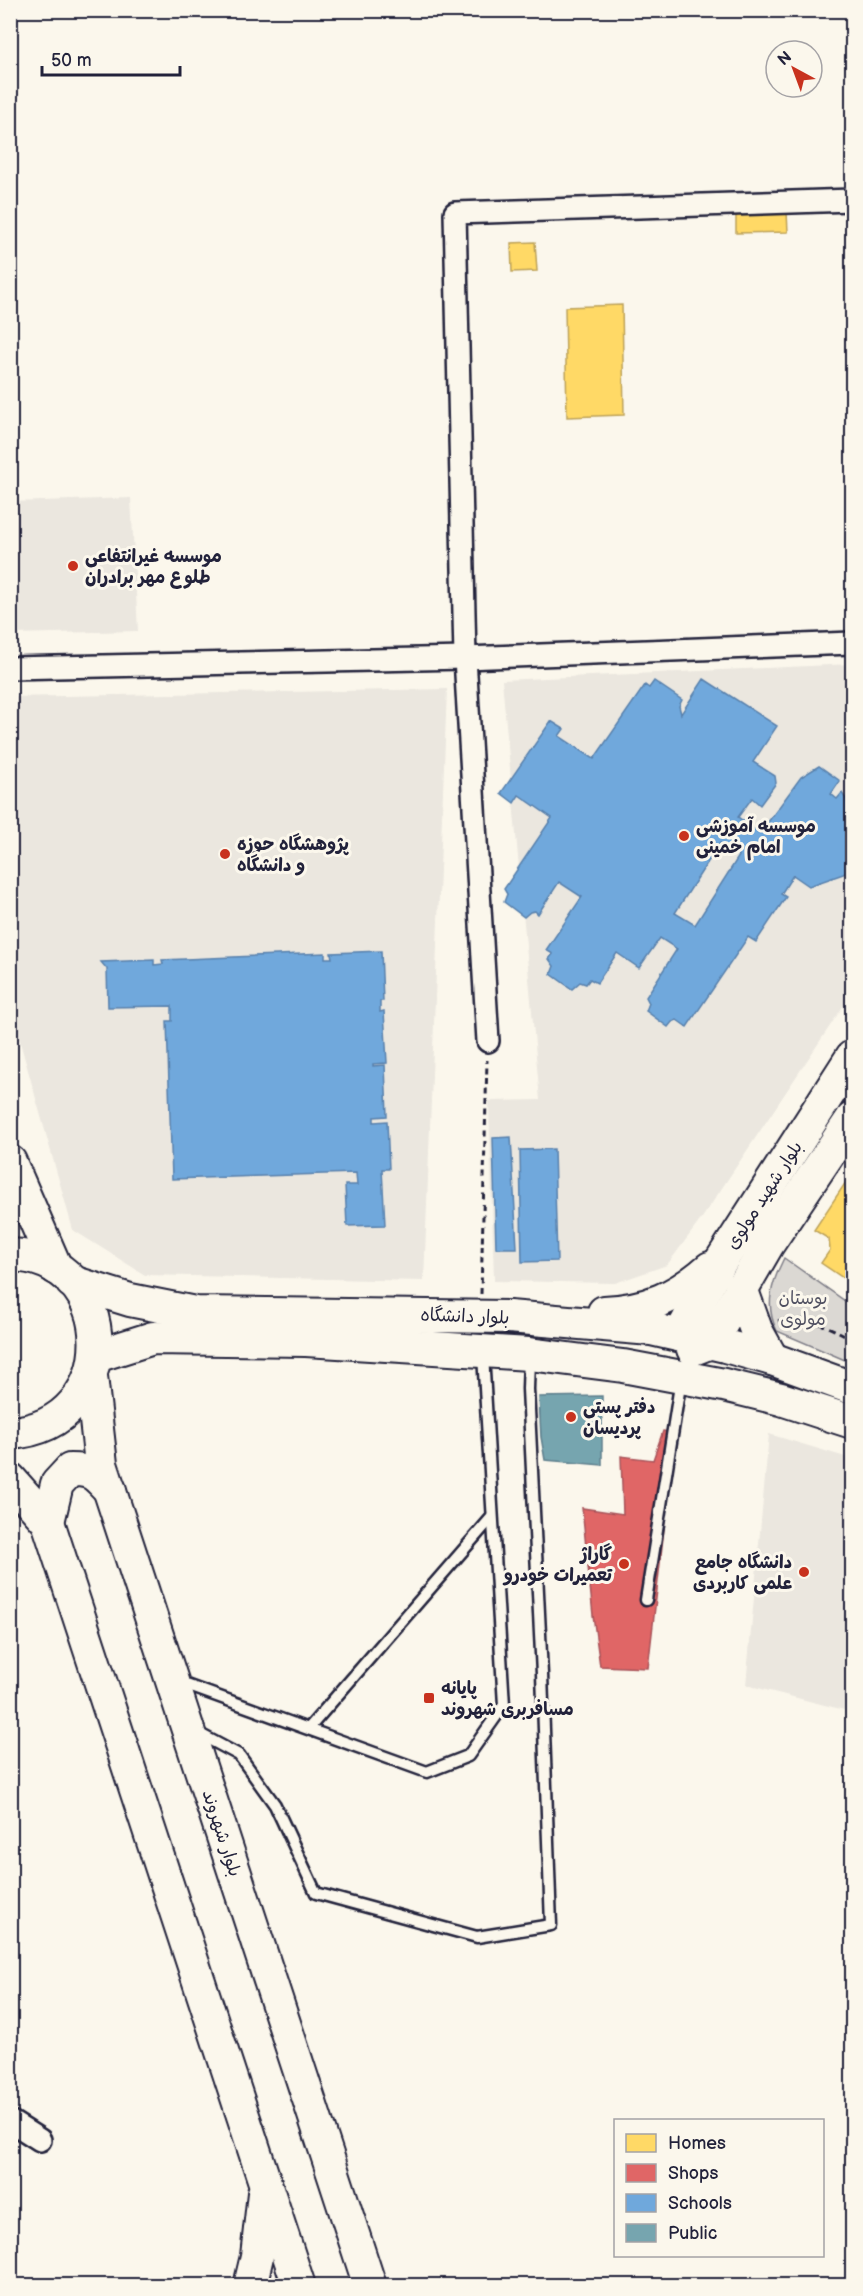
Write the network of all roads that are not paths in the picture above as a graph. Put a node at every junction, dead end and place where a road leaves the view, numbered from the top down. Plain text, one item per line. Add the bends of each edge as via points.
1 (852, 200) edge
2 (852, 643) edge
3 (465, 658) junction
4 (10, 668) edge
5 (488, 1041) road end
6 (852, 1057) edge
7 (852, 1119) edge
8 (10, 1162) edge
9 (10, 1255) edge
10 (721, 1261) junction
11 (64, 1275) junction
12 (701, 1294) junction
13 (737, 1296) junction
14 (495, 1317) junction
15 (482, 1351) junction
16 (690, 1352) junction
17 (529, 1354) junction
18 (772, 1359) junction
19 (94, 1366) junction
20 (852, 1388) edge
21 (852, 1422) edge
22 (10, 1433) edge
23 (10, 1479) edge
24 (110, 1490) junction
25 (492, 1517) junction
26 (48, 1522) junction
27 (646, 1600) dead end
28 (172, 1680) junction
29 (188, 1727) junction
30 (309, 1728) junction
31 (10, 2121) edge
32 (40, 2140) dead end
33 (266, 2183) junction
34 (250, 2286) edge
35 (299, 2286) edge
36 (370, 2286) edge

1 - 3 street via 455,213
2 - 3 street
3 - 4 street
3 - 5 street
6 - 10 main road, بلوار شهید مولوی
7 - 13 main road, بلوار شهید مولوی
8 - 11 main road
9 - 11 main road, بلوار دانشگاه via 38,1260
10 - 12 main road, بلوار شهید مولوی
10 - 14 main road via 659,1303 620,1311
11 - 14 main road, بلوار دانشگاه via 130,1300 195,1313
11 - 19 main road, بلوار شهروند via 84,1298 93,1316 97,1336
12 - 13 main road via 714,1307 724,1307
12 - 16 main road, بلوار شهید مولوی
13 - 16 main road, بلوار شهید مولوی
13 - 18 main road
14 - 16 main road, بلوار دانشگاه via 651,1329
15 - 17 main road, بلوار دانشگاه
15 - 19 main road, بلوار دانشگاه via 306,1340 153,1338
15 - 25 lane
16 - 17 main road, بلوار دانشگاه via 623,1366
16 - 18 main road, بلوار دانشگاه
16 - 21 main road, بلوار دانشگاه via 724,1385
16 - 27 lane
17 - 29 lane via 551,1925 477,1937 316,1893 275,1805 239,1755
18 - 20 main road, بلوار دانشگاه
19 - 22 main road via 80,1396 65,1413 46,1425
19 - 24 main road, بلوار شهروند via 101,1464
23 - 26 main road
24 - 26 main road via 96,1475 86,1470 70,1470 57,1484
24 - 28 main road, بلوار شهروند
25 - 30 lane
25 - 30 lane via 504,1706 468,1756 427,1772
26 - 33 main road
28 - 29 main road, بلوار شهروند
28 - 30 lane
29 - 36 main road, بلوار شهروند
31 - 32 street
33 - 34 main road
33 - 35 main road

